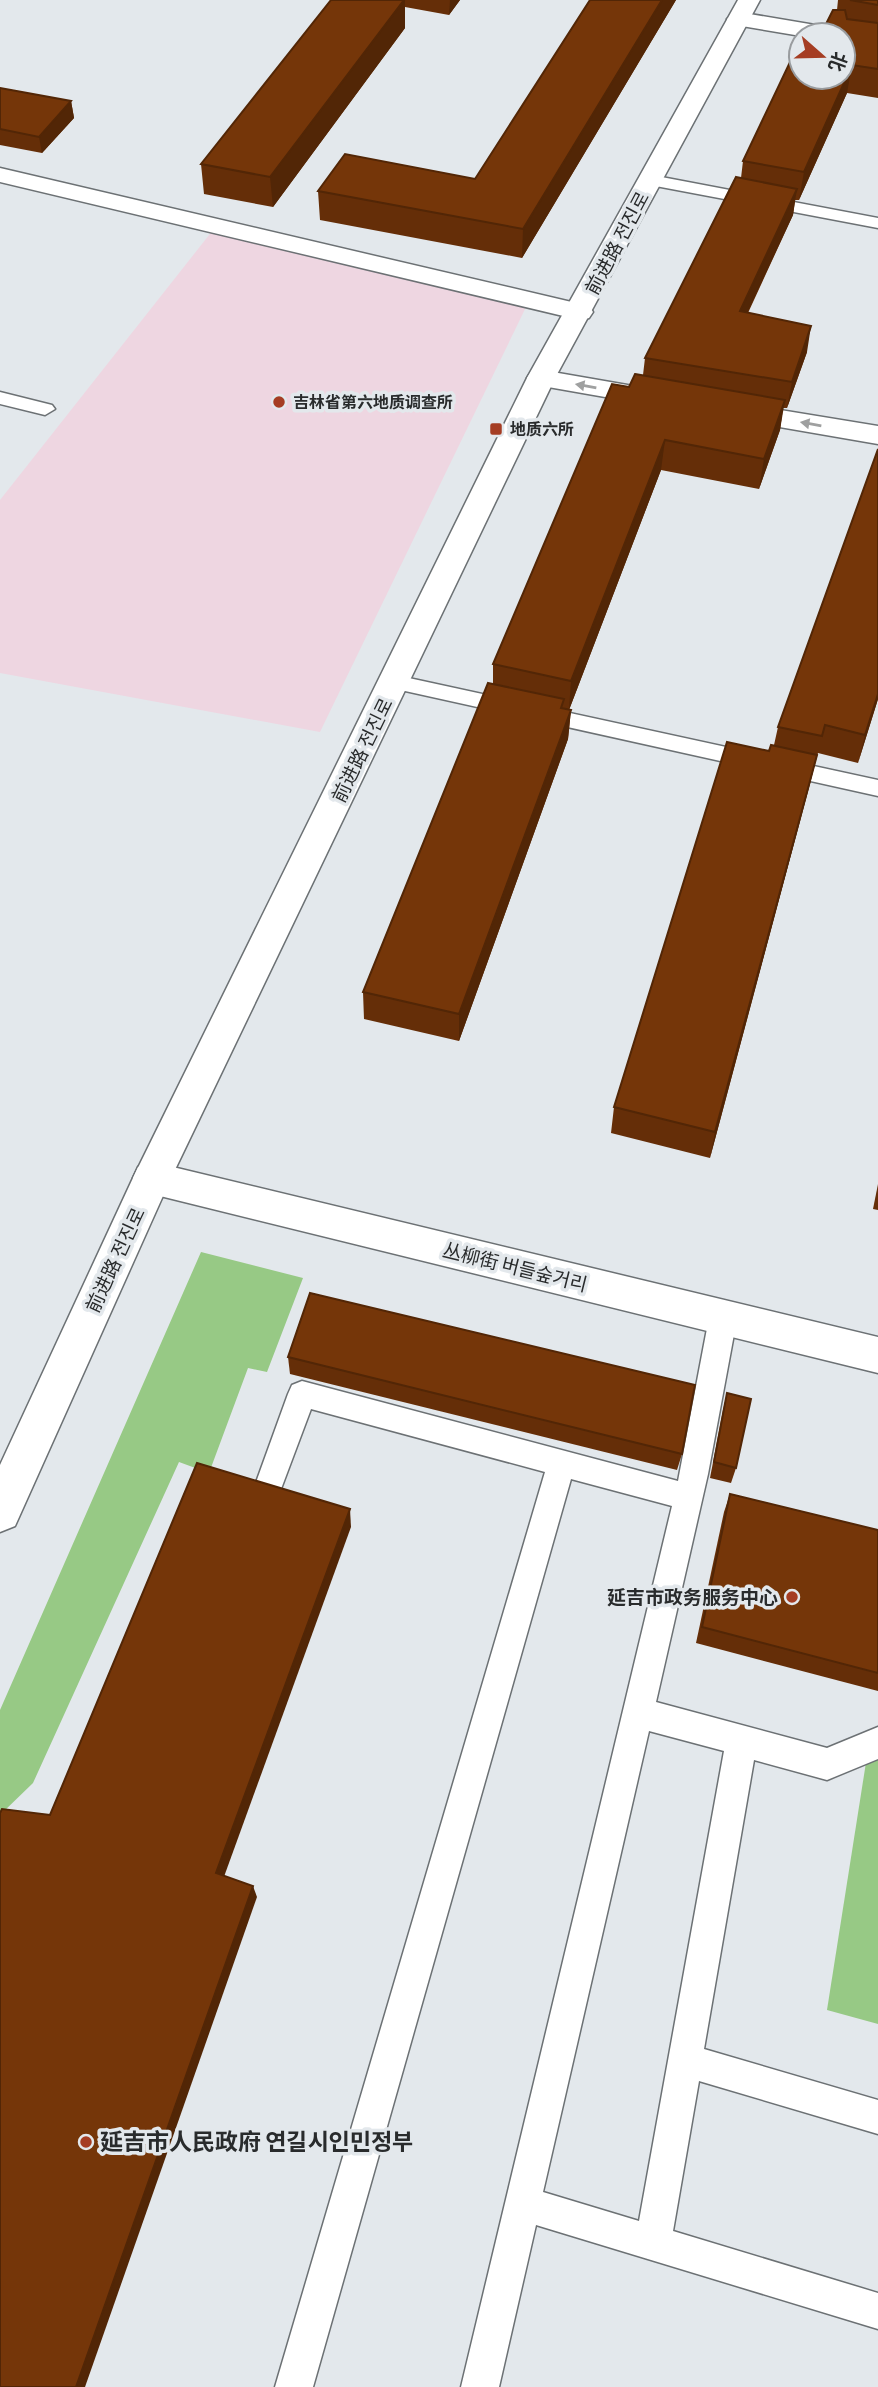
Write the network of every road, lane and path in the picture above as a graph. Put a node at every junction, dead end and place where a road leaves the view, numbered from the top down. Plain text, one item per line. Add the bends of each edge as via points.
1 (743, 9) edge
2 (787, 21) edge
3 (0, 175) edge
4 (651, 180) junction
5 (878, 223) edge
6 (580, 312) junction
7 (541, 378) junction
8 (0, 398) edge
9 (44, 409) dead end
10 (878, 435) edge
11 (395, 682) junction
12 (878, 788) edge
13 (152, 1178) junction
14 (723, 1318) junction
15 (878, 1355) edge
16 (561, 1465) junction
17 (268, 1488) edge
18 (687, 1497) junction
19 (0, 1512) edge
20 (638, 1712) junction
21 (742, 1740) junction
22 (878, 1743) edge
23 (685, 2060) junction
24 (878, 2117) edge
25 (522, 2203) junction
26 (653, 2242) junction
27 (878, 2311) edge
28 (294, 2387) edge
29 (480, 2387) edge

1 - 2 street
1 - 4 street, 前进路 전진로
3 - 6 street
4 - 5 lane
4 - 6 street, 前进路 전진로
6 - 7 street, 前进路 전진로
10 -> 7 street
7 - 11 street, 前进路 전진로
8 - 9 lane
11 - 12 lane
11 - 13 street, 前进路 전진로
13 - 14 street, 丛柳街 버들숲거리
13 - 19 street, 前进路 전진로
14 - 15 street, 丛柳街 버들숲거리
14 - 18 lane via 709,1406
16 - 17 lane via 302,1394
16 - 18 lane
16 - 28 lane
18 - 20 lane
20 - 21 lane
20 - 25 lane
21 - 22 lane via 827,1764
21 - 23 lane
23 - 24 lane
23 - 26 lane
25 - 26 lane
25 - 29 lane
26 - 27 lane

